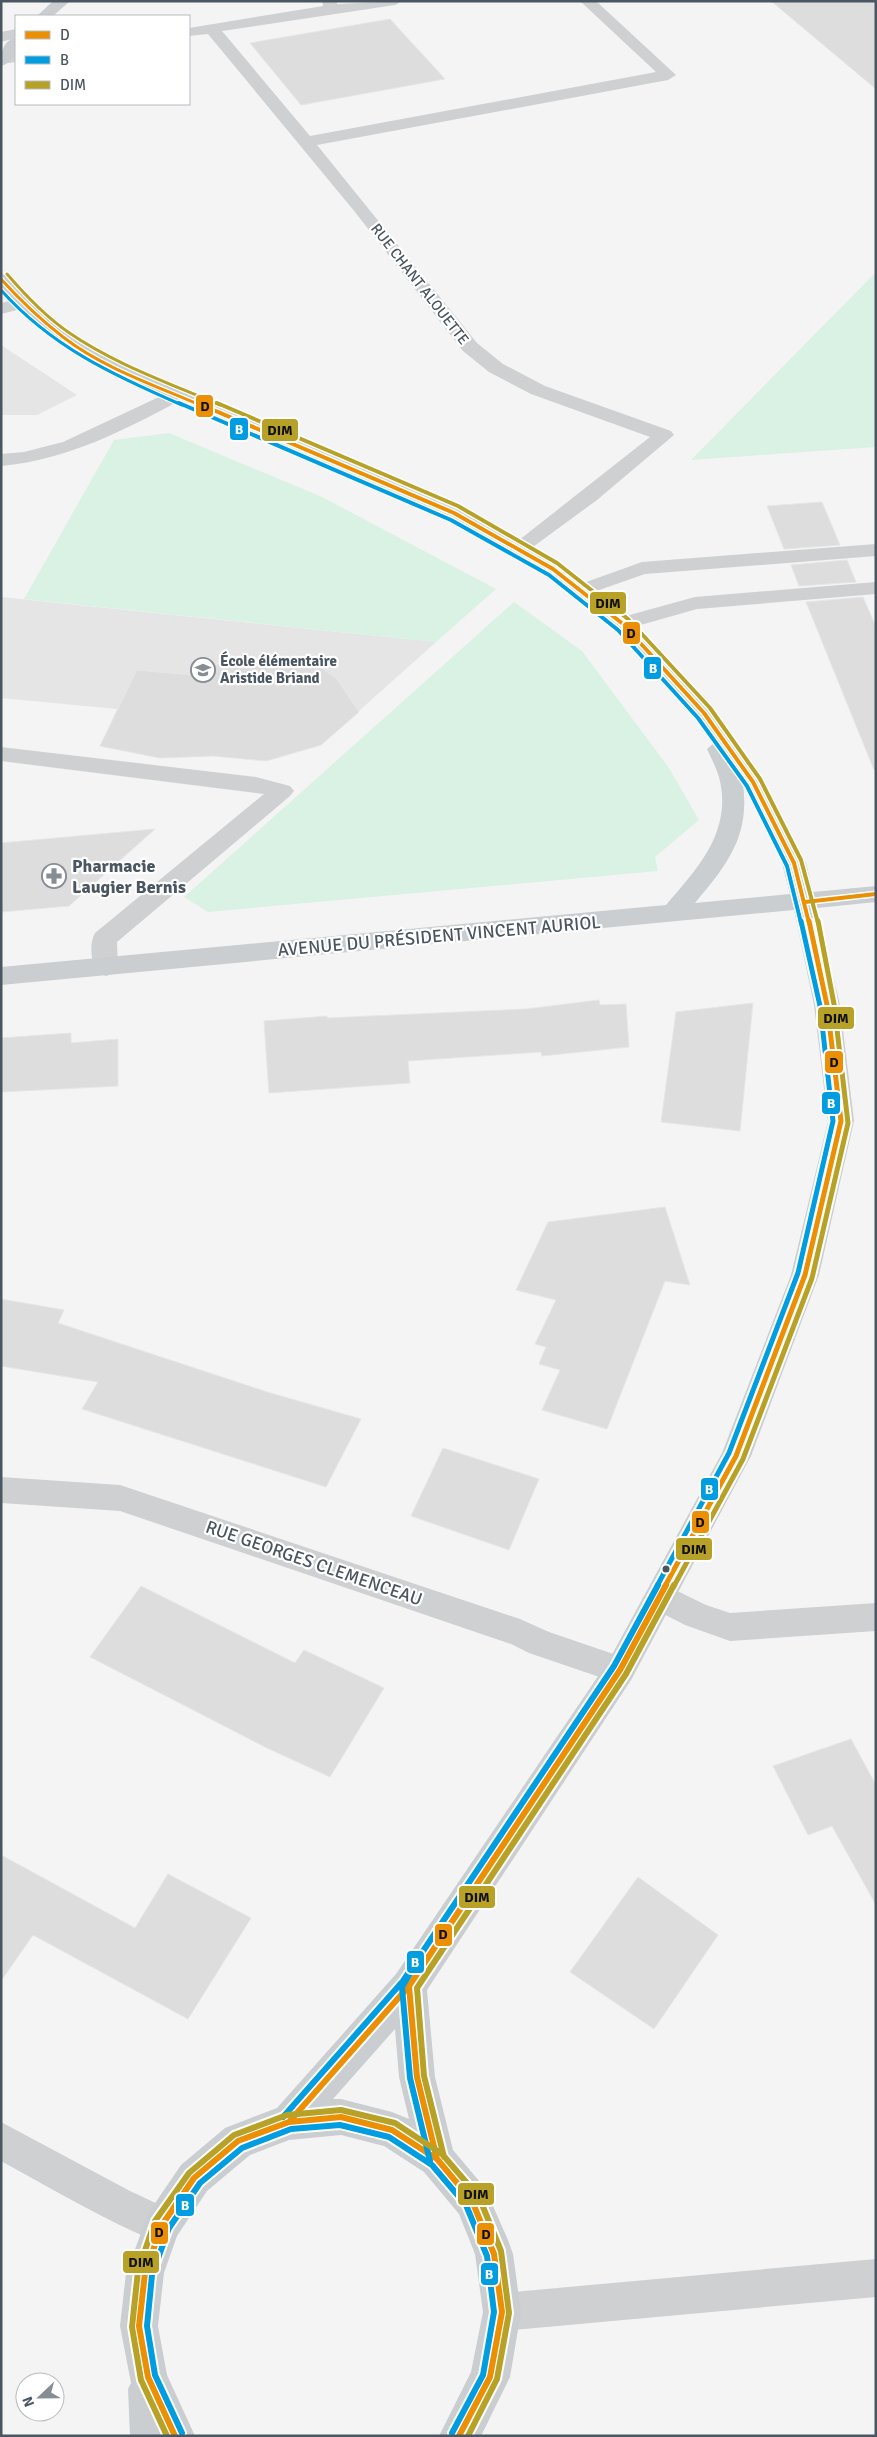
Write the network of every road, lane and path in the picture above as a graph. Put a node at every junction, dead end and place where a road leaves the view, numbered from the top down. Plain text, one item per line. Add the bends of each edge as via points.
1 (63, 1) edge
2 (395, 1) edge
3 (587, 1) edge
4 (330, 5) edge
5 (45, 15) edge
6 (211, 28) junction
7 (190, 32) edge
8 (15, 33) edge
9 (1, 37) edge
10 (15, 44) edge
11 (5, 59) edge
12 (306, 142) junction
13 (1, 279) edge
14 (23, 303) junction
15 (1, 309) edge
16 (176, 395) junction
17 (1, 460) edge
18 (519, 548) junction
19 (876, 550) edge
20 (876, 588) edge
21 (582, 590) junction
22 (623, 624) junction
23 (704, 713) junction
24 (1, 754) edge
25 (876, 894) edge
26 (804, 902) junction
27 (672, 914) junction
28 (106, 967) junction
29 (1, 976) edge
30 (1, 1490) edge
31 (660, 1597) junction
32 (876, 1617) edge
33 (620, 1670) junction
34 (410, 1986) junction
35 (289, 2122) junction
36 (1, 2140) edge
37 (437, 2159) junction
38 (162, 2226) junction
39 (876, 2278) edge
40 (502, 2312) junction
41 (148, 2378) junction
42 (150, 2436) edge
43 (175, 2436) edge
44 (459, 2436) edge

1 - 5 main road
2 - 4 street
3 - 12 street via 668,75
4 - 6 street
6 - 7 street
6 - 12 street, RUE CHANT ALOUETTE
8 - 9 street
10 - 11 main road
12 - 18 street, RUE CHANT ALOUETTE via 470,347 496,368 538,390 664,435 590,496
13 - 14 main road
14 - 15 street
14 - 16 main road via 64,338 117,369
16 - 17 street via 103,433 48,453 18,460
16 - 18 main road via 454,513
18 - 21 main road
19 - 21 street via 642,568
20 - 22 street via 694,603
21 - 22 main road
22 - 23 main road
23 - 26 main road via 754,782 794,863
23 - 27 main road via 731,780 734,813 727,844
24 - 28 street via 256,784 282,791 104,938
25 - 26 main road, AVENUE DU PRÉSIDENT VINCENT AURIOL
26 - 27 main road, AVENUE DU PRÉSIDENT VINCENT AURIOL
26 - 31 main road via 814,935 827,1005 842,1121 805,1275 772,1362 736,1456
27 - 28 main road, AVENUE DU PRÉSIDENT VINCENT AURIOL
28 - 29 main road, AVENUE DU PRÉSIDENT VINCENT AURIOL
30 - 33 street, RUE GEORGES CLEMENCEAU via 120,1498
31 - 32 street via 730,1627
31 - 33 main road
33 - 34 main road
34 - 35 main road
34 - 37 main road via 418,2077
35 - 37 main road via 341,2118 392,2130
35 - 38 main road via 238,2141 194,2178
36 - 38 street
37 - 40 main road via 472,2201 494,2254
38 - 41 main road via 145,2273 139,2326
39 - 40 street
40 - 44 main road via 490,2377
41 - 42 main road
41 - 43 main road

